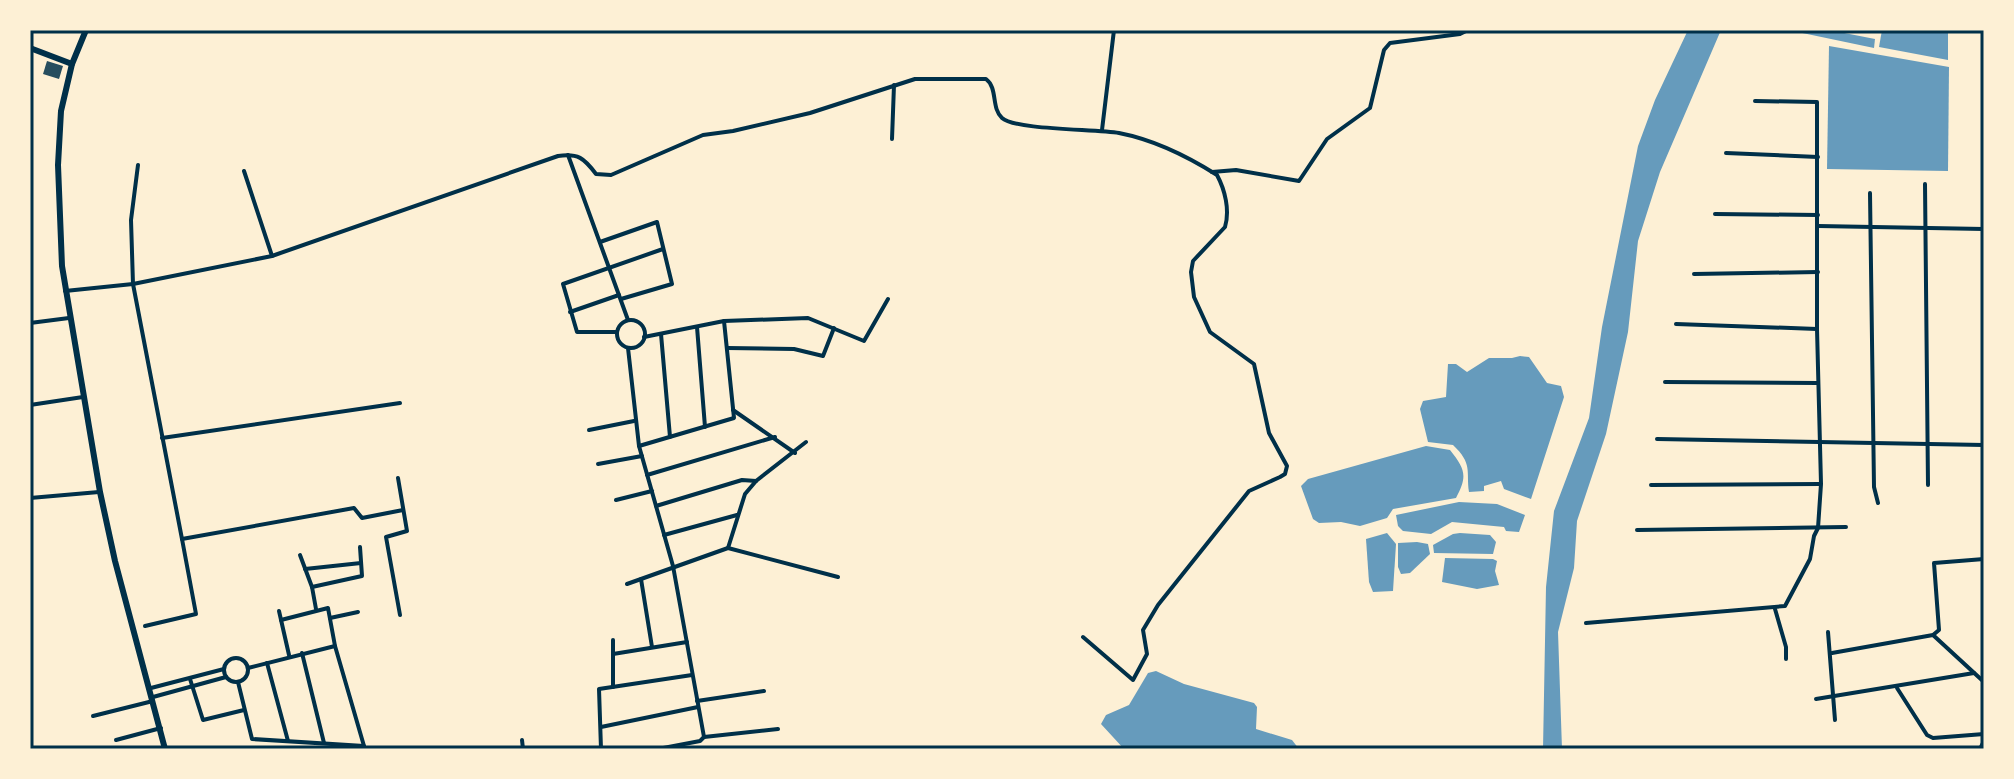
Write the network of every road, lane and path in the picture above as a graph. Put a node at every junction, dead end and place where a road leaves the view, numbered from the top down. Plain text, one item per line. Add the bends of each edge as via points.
1 (86, 30) edge
2 (1114, 30) edge
3 (1468, 30) edge
4 (32, 49) edge
5 (72, 64) junction
6 (894, 85) junction
7 (1755, 101) dead end
8 (1102, 130) junction
9 (892, 139) dead end
10 (1726, 153) dead end
11 (568, 155) junction
12 (1818, 157) junction
13 (138, 165) dead end
14 (244, 171) dead end
15 (1212, 172) junction
16 (1925, 184) dead end
17 (1870, 193) dead end
18 (1715, 214) dead end
19 (1818, 215) junction
20 (1818, 226) junction
21 (1926, 226) junction
22 (1870, 227) junction
23 (1984, 229) edge
24 (600, 242) junction
25 (663, 249) junction
26 (272, 256) junction
27 (610, 268) junction
28 (1818, 272) junction
29 (1694, 274) dead end
30 (133, 284) junction
31 (65, 291) junction
32 (620, 297) junction
33 (888, 299) dead end
34 (570, 312) junction
35 (69, 318) junction
36 (628, 320) junction
37 (724, 321) junction
38 (30, 323) edge
39 (1676, 324) dead end
40 (697, 327) junction
41 (834, 328) junction
42 (1817, 329) junction
43 (616, 332) junction
44 (661, 334) junction
45 (644, 337) junction
46 (628, 348) junction
47 (727, 348) junction
48 (1665, 382) dead end
49 (1818, 383) junction
50 (85, 397) junction
51 (400, 403) dead end
52 (30, 405) edge
53 (733, 410) junction
54 (635, 421) junction
55 (705, 427) junction
56 (589, 430) dead end
57 (670, 437) junction
58 (775, 437) junction
59 (162, 438) junction
60 (1657, 439) dead end
61 (1818, 440) junction
62 (806, 442) dead end
63 (1874, 442) junction
64 (1929, 444) junction
65 (1984, 445) edge
66 (639, 446) junction
67 (795, 453) junction
68 (642, 456) junction
69 (598, 464) dead end
70 (647, 475) junction
71 (398, 478) dead end
72 (756, 481) junction
73 (1821, 484) junction
74 (1651, 485) dead end
75 (1928, 485) dead end
76 (652, 491) junction
77 (100, 492) junction
78 (30, 498) edge
79 (616, 500) dead end
80 (1878, 503) dead end
81 (656, 506) junction
82 (403, 510) junction
83 (737, 515) junction
84 (1846, 527) dead end
85 (1818, 528) junction
86 (1637, 530) dead end
87 (664, 535) junction
88 (182, 539) junction
89 (360, 547) dead end
90 (728, 548) junction
91 (300, 555) dead end
92 (1984, 559) edge
93 (361, 563) junction
94 (673, 566) junction
95 (305, 569) junction
96 (838, 577) dead end
97 (641, 579) junction
98 (627, 584) dead end
99 (312, 587) junction
100 (316, 609) junction
101 (1775, 609) junction
102 (279, 611) dead end
103 (358, 612) dead end
104 (400, 615) dead end
105 (330, 618) junction
106 (281, 620) junction
107 (1586, 623) dead end
108 (145, 626) dead end
109 (1828, 632) dead end
110 (1933, 635) junction
111 (1083, 637) dead end
112 (613, 640) dead end
113 (687, 642) junction
114 (335, 646) junction
115 (652, 647) junction
116 (302, 653) junction
117 (1832, 653) junction
118 (613, 654) junction
119 (289, 656) junction
120 (1786, 659) dead end
121 (267, 663) junction
122 (248, 668) junction
123 (224, 669) junction
124 (1974, 673) junction
125 (692, 675) junction
126 (226, 677) junction
127 (190, 679) junction
128 (238, 682) junction
129 (1984, 682) edge
130 (192, 687) junction
131 (613, 687) junction
132 (1897, 687) junction
133 (151, 688) junction
134 (764, 691) dead end
135 (1835, 698) junction
136 (154, 699) junction
137 (1816, 699) dead end
138 (698, 704) junction
139 (245, 710) junction
140 (93, 716) dead end
141 (1835, 720) dead end
142 (601, 727) junction
143 (161, 728) junction
144 (778, 729) dead end
145 (1984, 734) edge
146 (704, 737) junction
147 (116, 740) dead end
148 (522, 740) dead end
149 (288, 741) junction
150 (324, 743) junction
151 (1984, 743) edge
152 (364, 747) edge
153 (165, 749) edge
154 (523, 749) edge
155 (601, 749) edge
156 (658, 749) edge
157 (1981, 749) edge

1 - 5 main road
2 - 8 street
3 - 15 street via 1390,43 1370,108 1327,139 1299,181 1236,170
4 - 5 main road
5 - 31 main road via 61,111 58,165
6 - 8 street via 915,79 986,79 1003,119
6 - 9 street
6 - 11 street via 810,113 703,135 611,175 596,174 585,159
7 - 12 street via 1817,102
8 - 15 street via 1165,147
10 - 12 street
11 - 24 street
11 - 26 street
12 - 19 street
13 - 30 street via 131,220
14 - 26 street
15 - 111 street via 1219,178 1227,220 1193,261 1196,305 1210,332 1254,364 1269,433 1287,471 1249,491 1158,605 1143,630 1147,654 1133,680
16 - 21 street
17 - 22 street
18 - 19 street
19 - 20 street
20 - 22 street
20 - 28 street
21 - 22 street
21 - 23 street
21 - 64 street
22 - 63 street
24 - 25 street via 657,222
24 - 27 street
25 - 27 street
25 - 32 street via 672,284
26 - 30 street
27 - 32 street
27 - 34 street via 563,284
28 - 29 street
28 - 42 street
30 - 31 street
30 - 59 street
31 - 35 main road
32 - 34 street
32 - 36 street
33 - 41 street via 864,341
34 - 43 street via 577,332
35 - 38 street
35 - 50 main road
36 - 43 street
36 - 45 street via 642,325
37 - 40 street
37 - 41 street via 808,318
37 - 47 street
39 - 42 street
40 - 44 street
40 - 55 street
41 - 47 street via 823,356 794,349
42 - 49 street
43 - 46 street
44 - 45 street
44 - 57 street
45 - 46 street
46 - 54 street
47 - 53 street
48 - 49 street
49 - 61 street
50 - 52 street
50 - 77 main road
51 - 59 street
53 - 55 street via 734,418
53 - 58 street
54 - 56 street
54 - 66 street
55 - 57 street
57 - 66 street
58 - 67 street
58 - 70 street
59 - 88 street
60 - 61 street
61 - 63 street
61 - 73 street
62 - 67 street
63 - 64 street
63 - 80 street
64 - 65 street
64 - 75 street
66 - 68 street
67 - 72 street
68 - 69 street
68 - 70 street
70 - 76 street
71 - 82 street
72 - 81 street via 742,480
72 - 83 street
73 - 74 street
73 - 85 street
76 - 79 street
76 - 81 street
77 - 78 street
77 - 133 main road
81 - 87 street
82 - 88 street via 362,518 354,508
82 - 104 street via 407,531 386,537
83 - 87 street
83 - 90 street
84 - 85 street
85 - 86 street
85 - 101 street via 1810,559 1785,606
87 - 94 street
88 - 108 street via 196,614
89 - 93 street
90 - 94 street
90 - 96 street
91 - 95 street
92 - 110 street via 1934,563 1940,620
93 - 95 street
93 - 99 street via 362,576
94 - 97 street
94 - 113 street
95 - 99 street
97 - 98 street
97 - 115 street
99 - 100 street
100 - 105 street via 328,608
100 - 106 street
101 - 107 street
101 - 120 street
102 - 106 street
103 - 105 street
105 - 114 street
106 - 119 street
109 - 117 street
110 - 117 street
110 - 124 street
112 - 118 street
113 - 115 street
113 - 125 street
114 - 116 street
114 - 152 street
115 - 118 street
116 - 119 street
116 - 150 street
117 - 135 street
118 - 131 street
119 - 121 street
121 - 122 street
121 - 149 street
122 - 123 street via 234,658
122 - 128 street via 246,678
123 - 126 street
123 - 127 street
124 - 129 street
124 - 132 street
125 - 131 street
125 - 138 street
126 - 128 street
126 - 130 street
127 - 130 street
127 - 133 street
128 - 139 street
130 - 136 street
130 - 139 street via 203,720
131 - 142 street via 599,689
132 - 135 street
132 - 145 street via 1927,735
133 - 136 main road
134 - 138 street
135 - 137 street
135 - 141 street
136 - 140 street
136 - 143 main road
138 - 142 street
138 - 146 street
139 - 149 street via 252,739
142 - 155 street
143 - 147 street
143 - 153 main road
144 - 146 street
146 - 156 street
148 - 154 street
149 - 150 street
150 - 152 street
151 - 157 main road

